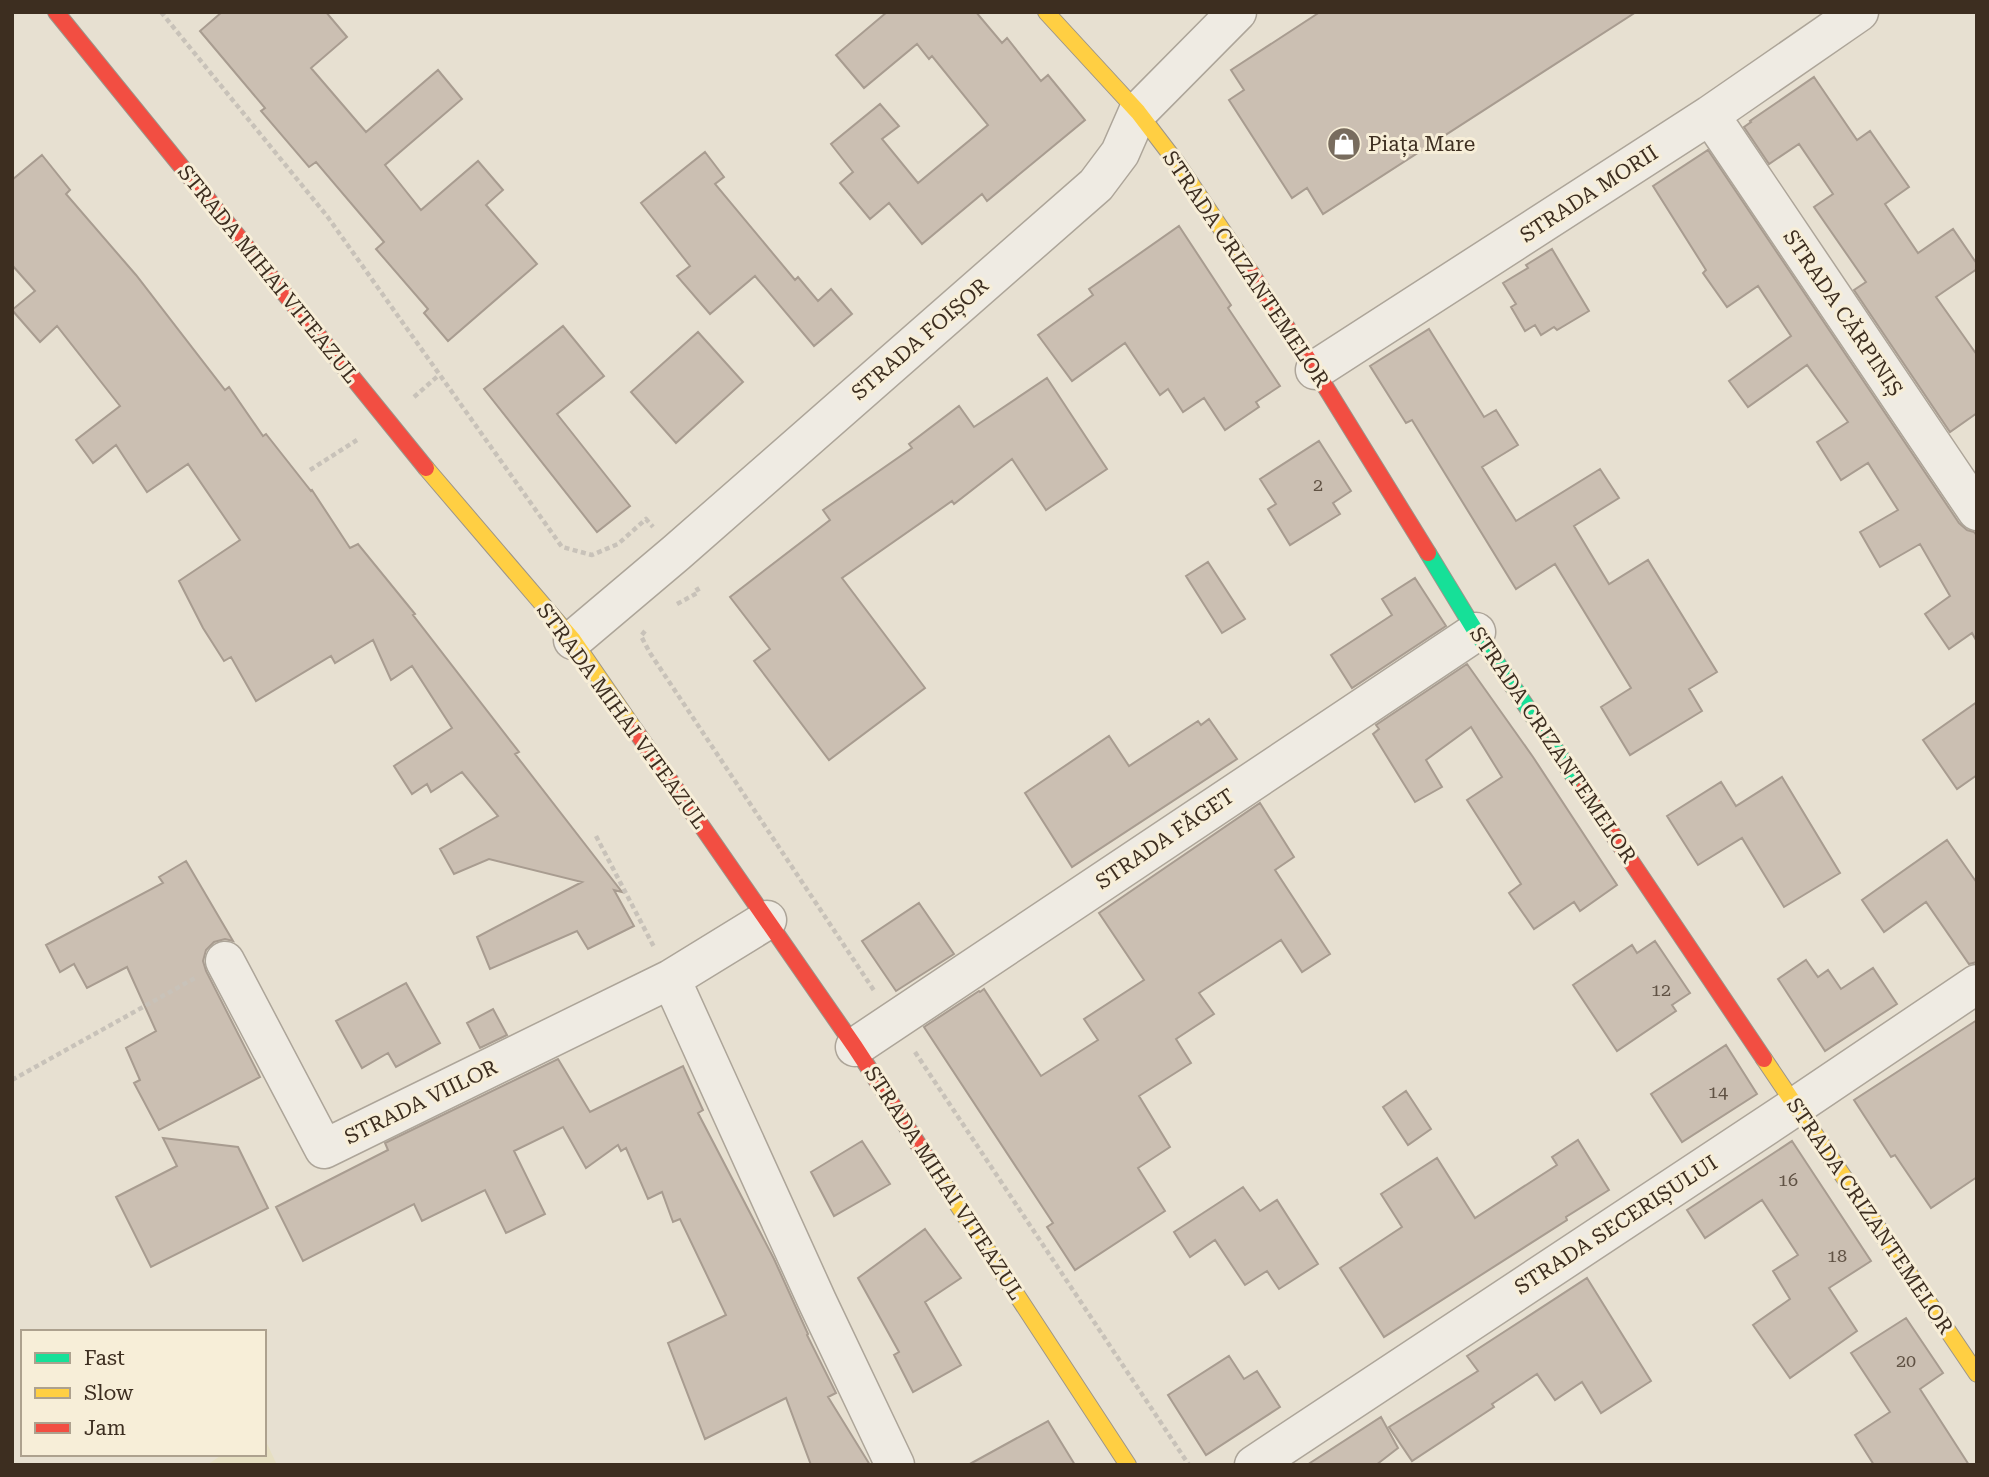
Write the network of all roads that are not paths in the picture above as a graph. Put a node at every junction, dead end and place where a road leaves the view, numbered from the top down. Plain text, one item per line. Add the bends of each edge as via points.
1 (56, 12) edge
2 (1046, 12) edge
3 (1237, 12) edge
4 (1859, 12) edge
5 (1138, 111) junction
6 (1710, 115) junction
7 (1315, 370) junction
8 (1977, 510) edge
9 (1476, 632) junction
10 (573, 640) junction
11 (767, 920) junction
12 (225, 961) road end
13 (671, 979) junction
14 (1977, 984) edge
15 (855, 1047) junction
16 (1796, 1106) junction
17 (1977, 1374) edge
18 (895, 1465) edge
19 (1128, 1465) edge
20 (1254, 1465) edge

1 - 10 main road, STRADA MIHAI VITEAZUL via 386,421
2 - 5 main road, STRADA CRIZANTEMELOR
3 - 5 street, STRADA FOIȘOR
4 - 6 street, STRADA MORII
5 - 7 main road, STRADA CRIZANTEMELOR
5 - 10 street, STRADA FOIȘOR via 1120,153 1096,185
6 - 7 street, STRADA MORII
6 - 8 street, STRADA CĂRPINIȘ
7 - 9 main road, STRADA CRIZANTEMELOR
9 - 15 street, STRADA FĂGET
9 - 16 main road, STRADA CRIZANTEMELOR
10 - 11 main road, STRADA MIHAI VITEAZUL
11 - 13 street, STRADA VIILOR
11 - 15 main road, STRADA MIHAI VITEAZUL
12 - 13 street, STRADA VIILOR via 324,1149
13 - 18 street
14 - 16 street, STRADA SECERIȘULUI
15 - 19 main road, STRADA MIHAI VITEAZUL
16 - 17 main road, STRADA CRIZANTEMELOR
16 - 20 street, STRADA SECERIȘULUI

